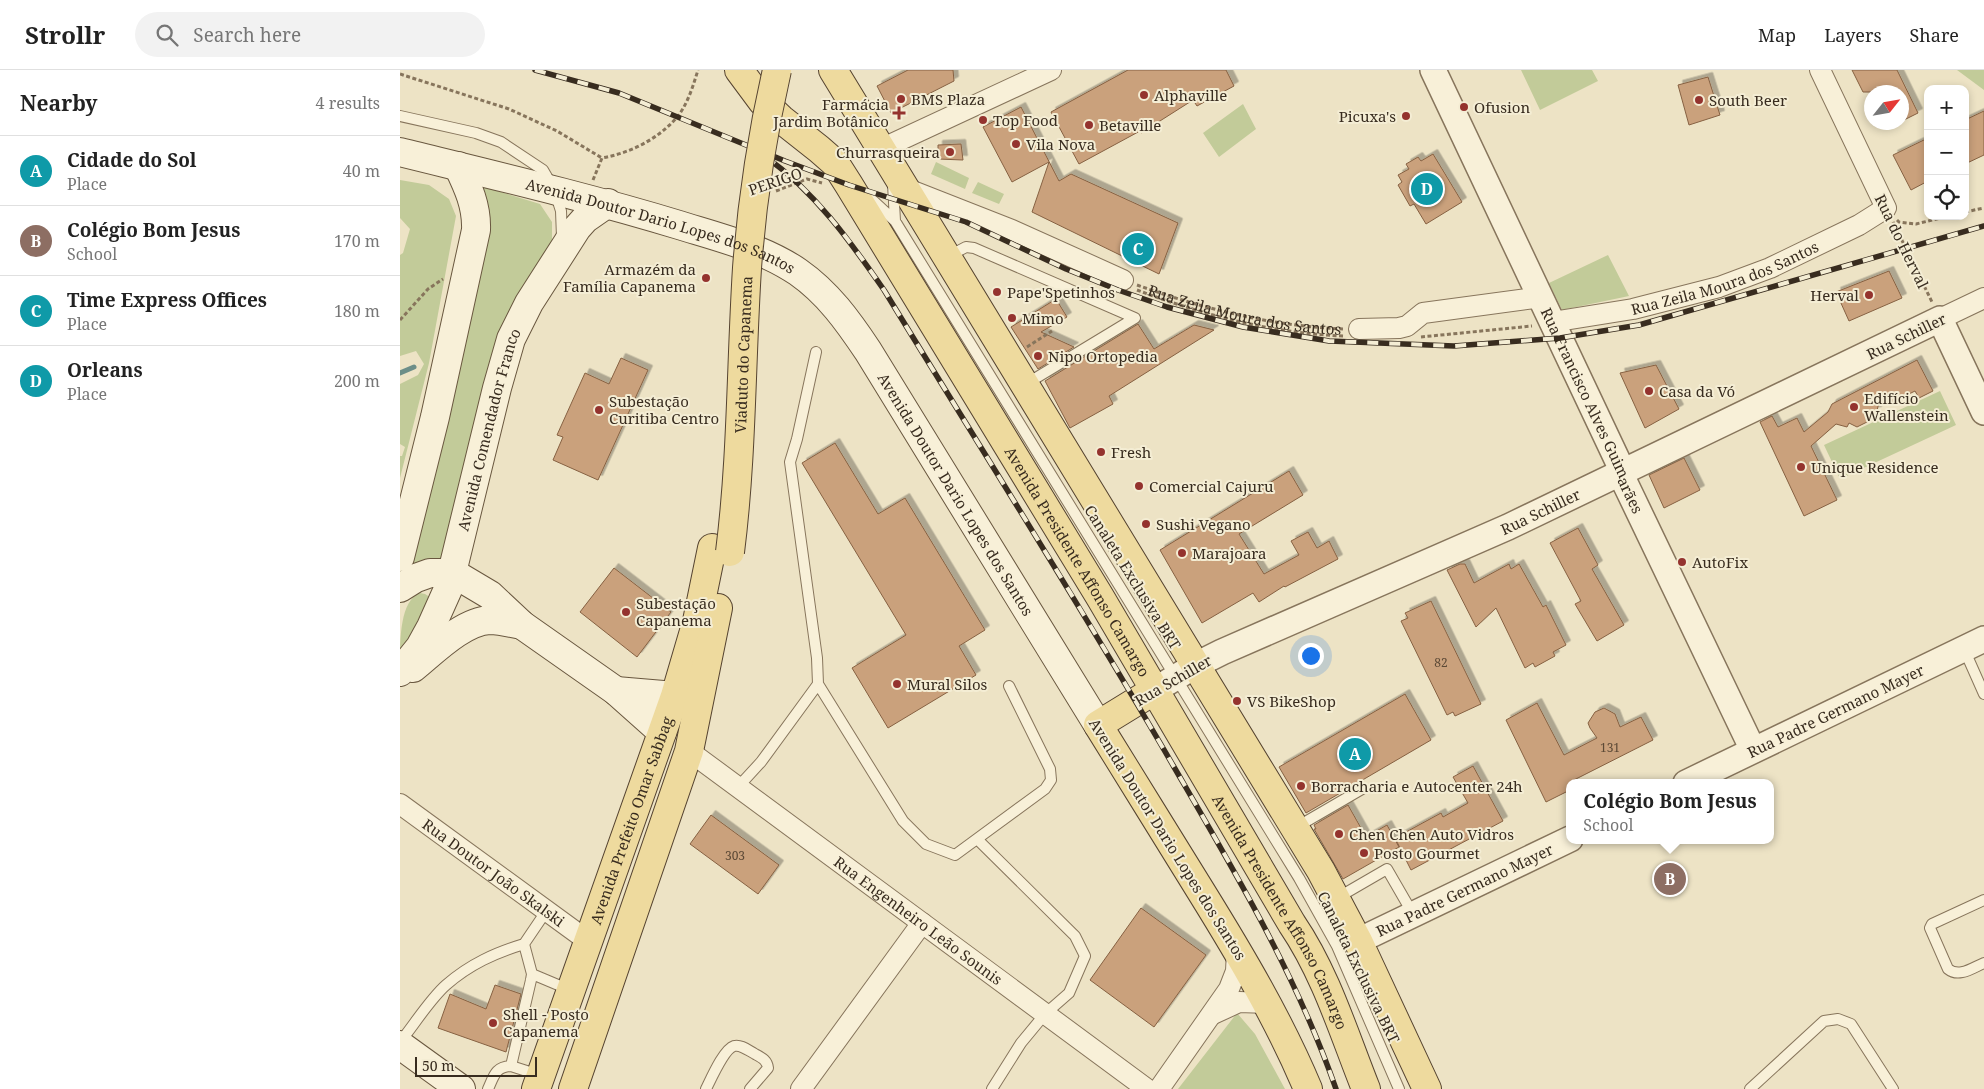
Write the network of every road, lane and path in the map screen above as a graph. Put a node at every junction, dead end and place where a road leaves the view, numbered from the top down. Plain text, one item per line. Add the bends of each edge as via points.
1 (698, 70) edge
2 (739, 70) edge
3 (757, 70) edge
4 (776, 70) edge
5 (833, 70) edge
6 (1051, 70) edge
7 (1433, 70) edge
8 (1820, 70) edge
9 (400, 74) edge
10 (400, 116) edge
11 (400, 152) edge
12 (602, 158) junction
13 (458, 166) junction
14 (893, 168) junction
15 (833, 178) junction
16 (554, 189) junction
17 (775, 191) dead end
18 (600, 193) junction
19 (1886, 208) junction
20 (1984, 208) edge
21 (1969, 211) edge
22 (1932, 220) edge
23 (895, 221) junction
24 (562, 250) junction
25 (947, 257) junction
26 (446, 278) dead end
27 (1126, 283) junction
28 (1541, 298) junction
29 (1984, 298) edge
30 (1940, 319) junction
31 (400, 320) edge
32 (1542, 324) junction
33 (1052, 331) dead end
34 (1353, 333) junction
35 (1420, 337) dead end
36 (816, 352) dead end
37 (1008, 358) junction
38 (1025, 385) junction
39 (1984, 412) edge
40 (1623, 472) junction
41 (721, 550) junction
42 (400, 557) edge
43 (453, 573) junction
44 (400, 588) edge
45 (522, 624) junction
46 (1974, 644) edge
47 (400, 672) edge
48 (1176, 677) junction
49 (400, 678) edge
50 (818, 684) junction
51 (1009, 686) dead end
52 (616, 691) junction
53 (1984, 694) edge
54 (675, 696) junction
55 (1098, 725) junction
56 (662, 732) junction
57 (1753, 750) junction
58 (689, 751) junction
59 (1694, 779) edge
60 (738, 788) junction
61 (1362, 789) dead end
62 (400, 804) edge
63 (1294, 828) junction
64 (977, 839) junction
65 (1566, 841) edge
66 (1337, 898) junction
67 (1984, 900) edge
68 (547, 910) junction
69 (1413, 914) junction
70 (922, 923) junction
71 (588, 941) junction
72 (1358, 941) junction
73 (524, 944) junction
74 (1237, 950) junction
75 (1984, 963) edge
76 (532, 974) junction
77 (571, 990) junction
78 (1268, 1003) junction
79 (1045, 1014) junction
80 (1213, 1014) junction
81 (400, 1043) edge
82 (511, 1066) junction
83 (538, 1082) edge
84 (461, 1089) edge
85 (488, 1089) edge
86 (573, 1089) edge
87 (706, 1089) edge
88 (750, 1089) edge
89 (800, 1089) edge
90 (992, 1089) edge
91 (1147, 1089) edge
92 (1159, 1089) edge
93 (1308, 1089) edge
94 (1366, 1089) edge
95 (1399, 1089) edge
96 (1427, 1089) edge
97 (1750, 1089) edge
98 (1893, 1089) edge

1 - 12 path via 679,114 662,132 622,155
2 - 15 main road, Avenida Presidente Affonso Camargo via 762,101 827,156
3 - 41 main road, Viaduto do Capanema via 730,251 720,476
4 - 41 main road, Viaduto do Capanema, bridge via 760,157 750,238 737,482
5 - 14 main road, Avenida Presidente Affonso Camargo
6 - 14 street
7 - 28 street, Rua Francisco Alves Guimarães
8 - 19 street, Rua do Herval
9 - 12 path via 509,109
10 - 16 lane via 501,142 543,170
11 - 13 main road, Avenida Doutor Dario Lopes dos Santos
12 - 18 path
13 - 16 main road, Avenida Doutor Dario Lopes dos Santos
13 - 42 main road via 474,203 476,230
14 - 23 lane, Canaleta Exclusiva BRT
14 - 25 main road, Avenida Presidente Affonso Camargo
14 - 27 street via 997,223
15 - 17 path, PERIGO via 807,179
15 - 23 lane, Canaleta Exclusiva BRT
15 - 48 main road, Avenida Presidente Affonso Camargo via 1100,597
16 - 18 main road, Avenida Doutor Dario Lopes dos Santos
16 - 24 lane via 561,211
18 - 24 main road, Avenida Comendador Franco
18 - 55 main road, Avenida Doutor Dario Lopes dos Santos via 778,260 817,286 835,305 868,351
19 - 22 path via 1899,222 1916,224
19 - 30 path, Rua do Herval
19 - 32 street, Rua Zeila Moura dos Santos via 1859,226 1728,284 1633,310
20 - 21 path
23 - 48 lane, Canaleta Exclusiva BRT
24 - 43 main road, Avenida Comendador Franco via 511,339
25 - 37 main road, Avenida Presidente Affonso Camargo
25 - 38 lane via 966,247 974,248 1135,318
26 - 31 path via 428,289
27 - 34 path, Rua Zeila Moura dos Santos via 1250,318
27 - 34 path via 1236,321 1328,336
28 - 32 street, Rua Francisco Alves Guimarães
28 - 34 street, Rua Zeila Moura dos Santos via 1423,313 1407,326
29 - 30 street, Rua Schiller
30 - 39 street
30 - 40 street, Rua Schiller
32 - 35 path
32 - 40 street, Rua Francisco Alves Guimarães
33 - 37 path
36 - 50 lane via 790,462
37 - 38 main road, Avenida Presidente Affonso Camargo
38 - 48 main road, Avenida Presidente Affonso Camargo
40 - 48 street, Rua Schiller
40 - 57 street, Rua Francisco Alves Guimarães via 1624,481
41 - 54 main road, Avenida Prefeito Omar Sabbag
41 - 58 main road, Avenida Prefeito Omar Sabbag
43 - 44 main road via 430,573
43 - 45 main road via 490,595
43 - 47 main road, Avenida Comendador Franco via 431,627
45 - 49 main road via 490,620 476,623 455,635
45 - 52 main road
46 - 53 lane
46 - 57 street, Rua Padre Germano Mayer
48 - 55 main road, Rua Schiller
48 - 63 main road, Avenida Presidente Affonso Camargo
48 - 94 main road, Avenida Presidente Affonso Camargo via 1292,924 1320,975
48 - 95 lane, Canaleta Exclusiva BRT via 1320,916 1365,1007
50 - 60 lane
50 - 64 lane via 903,822 926,844 955,855
51 - 64 lane via 1050,769 1051,780 1046,789
52 - 54 main road
52 - 56 main road
54 - 56 main road, Avenida Prefeito Omar Sabbag
55 - 74 main road, Avenida Doutor Dario Lopes dos Santos
56 - 71 main road, Avenida Prefeito Omar Sabbag
57 - 59 street, Rua Padre Germano Mayer
58 - 60 street, Rua Engenheiro Leão Sounis
58 - 86 main road, Avenida Prefeito Omar Sabbag
60 - 70 street, Rua Engenheiro Leão Sounis
61 - 63 lane
62 - 68 street, Rua Doutor João Skalski
63 - 66 main road, Avenida Presidente Affonso Camargo
64 - 79 lane via 1075,936 1086,956 1069,993
65 - 69 street, Rua Padre Germano Mayer
66 - 69 lane via 1387,869
66 - 72 main road, Avenida Presidente Affonso Camargo
67 - 75 lane via 1932,924 1930,928 1953,973
68 - 71 street, Rua Doutor João Skalski
68 - 73 lane
69 - 72 street, Rua Padre Germano Mayer
70 - 79 street, Rua Engenheiro Leão Sounis
70 - 89 street
71 - 77 main road, Avenida Prefeito Omar Sabbag
72 - 96 main road, Avenida Presidente Affonso Camargo
73 - 76 lane
73 - 81 lane via 475,963 445,986
74 - 78 main road, Avenida Doutor Dario Lopes dos Santos
74 - 80 street via 1234,980
76 - 77 lane
76 - 82 lane
77 - 83 main road, Avenida Prefeito Omar Sabbag
78 - 80 street via 1240,1002
78 - 93 main road, Avenida Doutor Dario Lopes dos Santos
79 - 90 lane via 1021,1043
79 - 91 street, Rua Engenheiro Leão Sounis
80 - 92 street
81 - 84 main road
82 - 83 lane
82 - 85 lane via 496,1072
87 - 88 lane via 733,1046 740,1046 767,1063 768,1068
97 - 98 lane via 1824,1021 1838,1019 1851,1024

